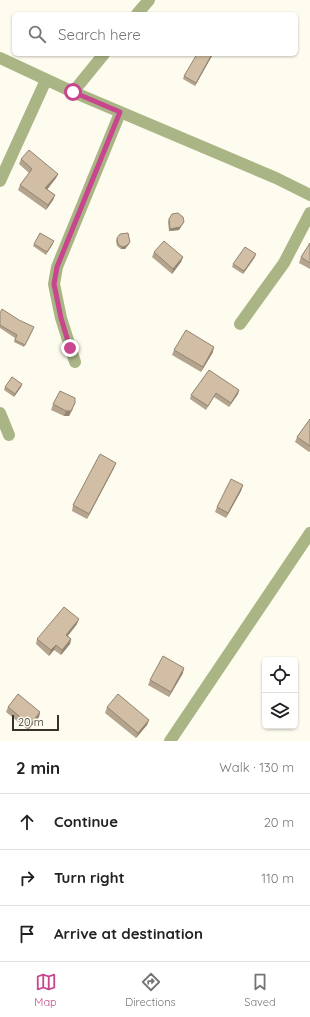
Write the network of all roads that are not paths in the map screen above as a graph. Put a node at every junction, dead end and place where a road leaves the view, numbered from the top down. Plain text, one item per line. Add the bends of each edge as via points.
1 (149, 0) edge
2 (139, 12) edge
3 (102, 56) edge
4 (0, 58) edge
5 (46, 80) junction
6 (73, 92) junction
7 (120, 112) junction
8 (0, 181) edge
9 (310, 194) edge
10 (310, 214) edge
11 (240, 324) dead end
12 (75, 362) dead end
13 (0, 413) edge
14 (9, 435) dead end
15 (310, 533) edge
16 (170, 741) edge

1 - 2 street
3 - 6 street
4 - 5 street
5 - 6 street
5 - 8 street
6 - 7 street
7 - 9 street
7 - 12 street via 57,267 54,284 61,318
10 - 11 street via 284,263
13 - 14 street
15 - 16 street

